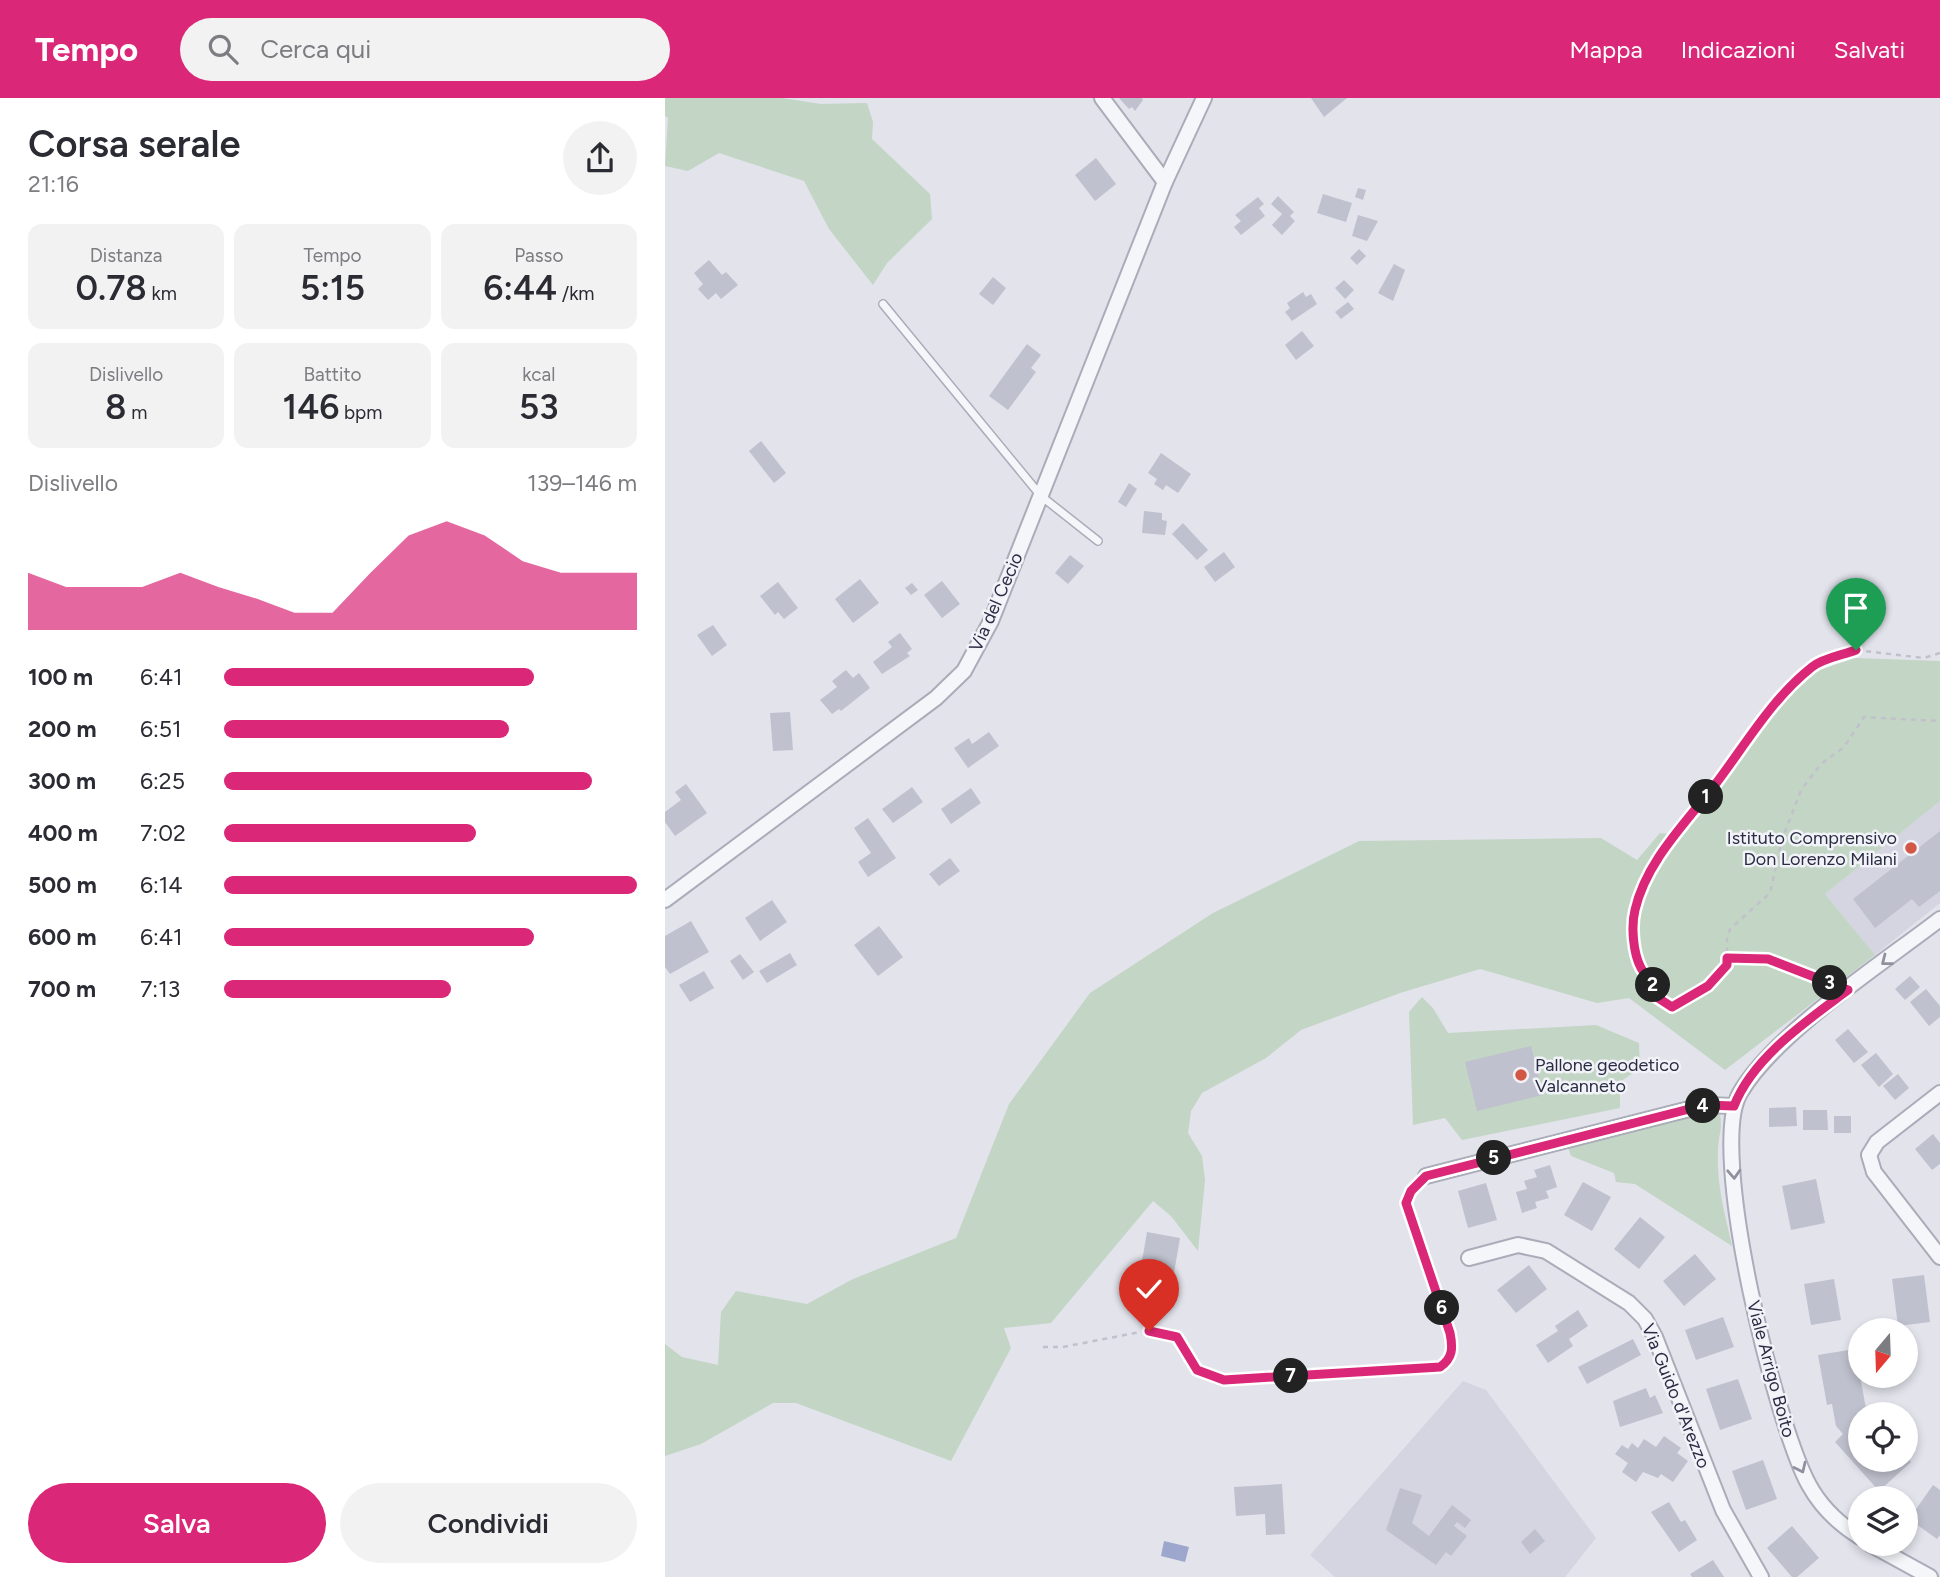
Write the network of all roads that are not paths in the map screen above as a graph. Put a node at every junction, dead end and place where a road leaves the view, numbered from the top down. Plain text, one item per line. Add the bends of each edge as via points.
1 (1102, 98) edge
2 (1204, 98) edge
3 (1165, 182) junction
4 (883, 304) dead end
5 (1041, 496) junction
6 (1098, 541) dead end
7 (665, 900) edge
8 (1940, 919) edge
9 (1940, 1093) edge
10 (1734, 1106) junction
11 (1426, 1176) joint
12 (1469, 1258) dead end
13 (1940, 1258) edge
14 (1149, 1331) road end
15 (1848, 1527) edge
16 (1890, 1556) edge
17 (1921, 1575) edge
18 (1761, 1577) edge

1 - 3 street
2 - 3 street, Via del Cecio
3 - 5 street, Via del Cecio
4 - 5 lane
5 - 6 lane
5 - 7 street, Via del Cecio via 988,628 958,678
8 -> 10 street via 1774,1053
9 - 13 street via 1877,1142 1870,1158 1874,1172
10 - 11 street via 1705,1105
10 -> 15 street, Viale Arrigo Boito via 1734,1174 1745,1260 1766,1363 1797,1461 1821,1503
11 - 14 lane via 1406,1203 1450,1333 1453,1348 1440,1367 1224,1380 1197,1370 1177,1337
12 - 18 street, Via Guido d'Arezzo via 1518,1245 1542,1249 1643,1315 1723,1510
16 - 17 street

